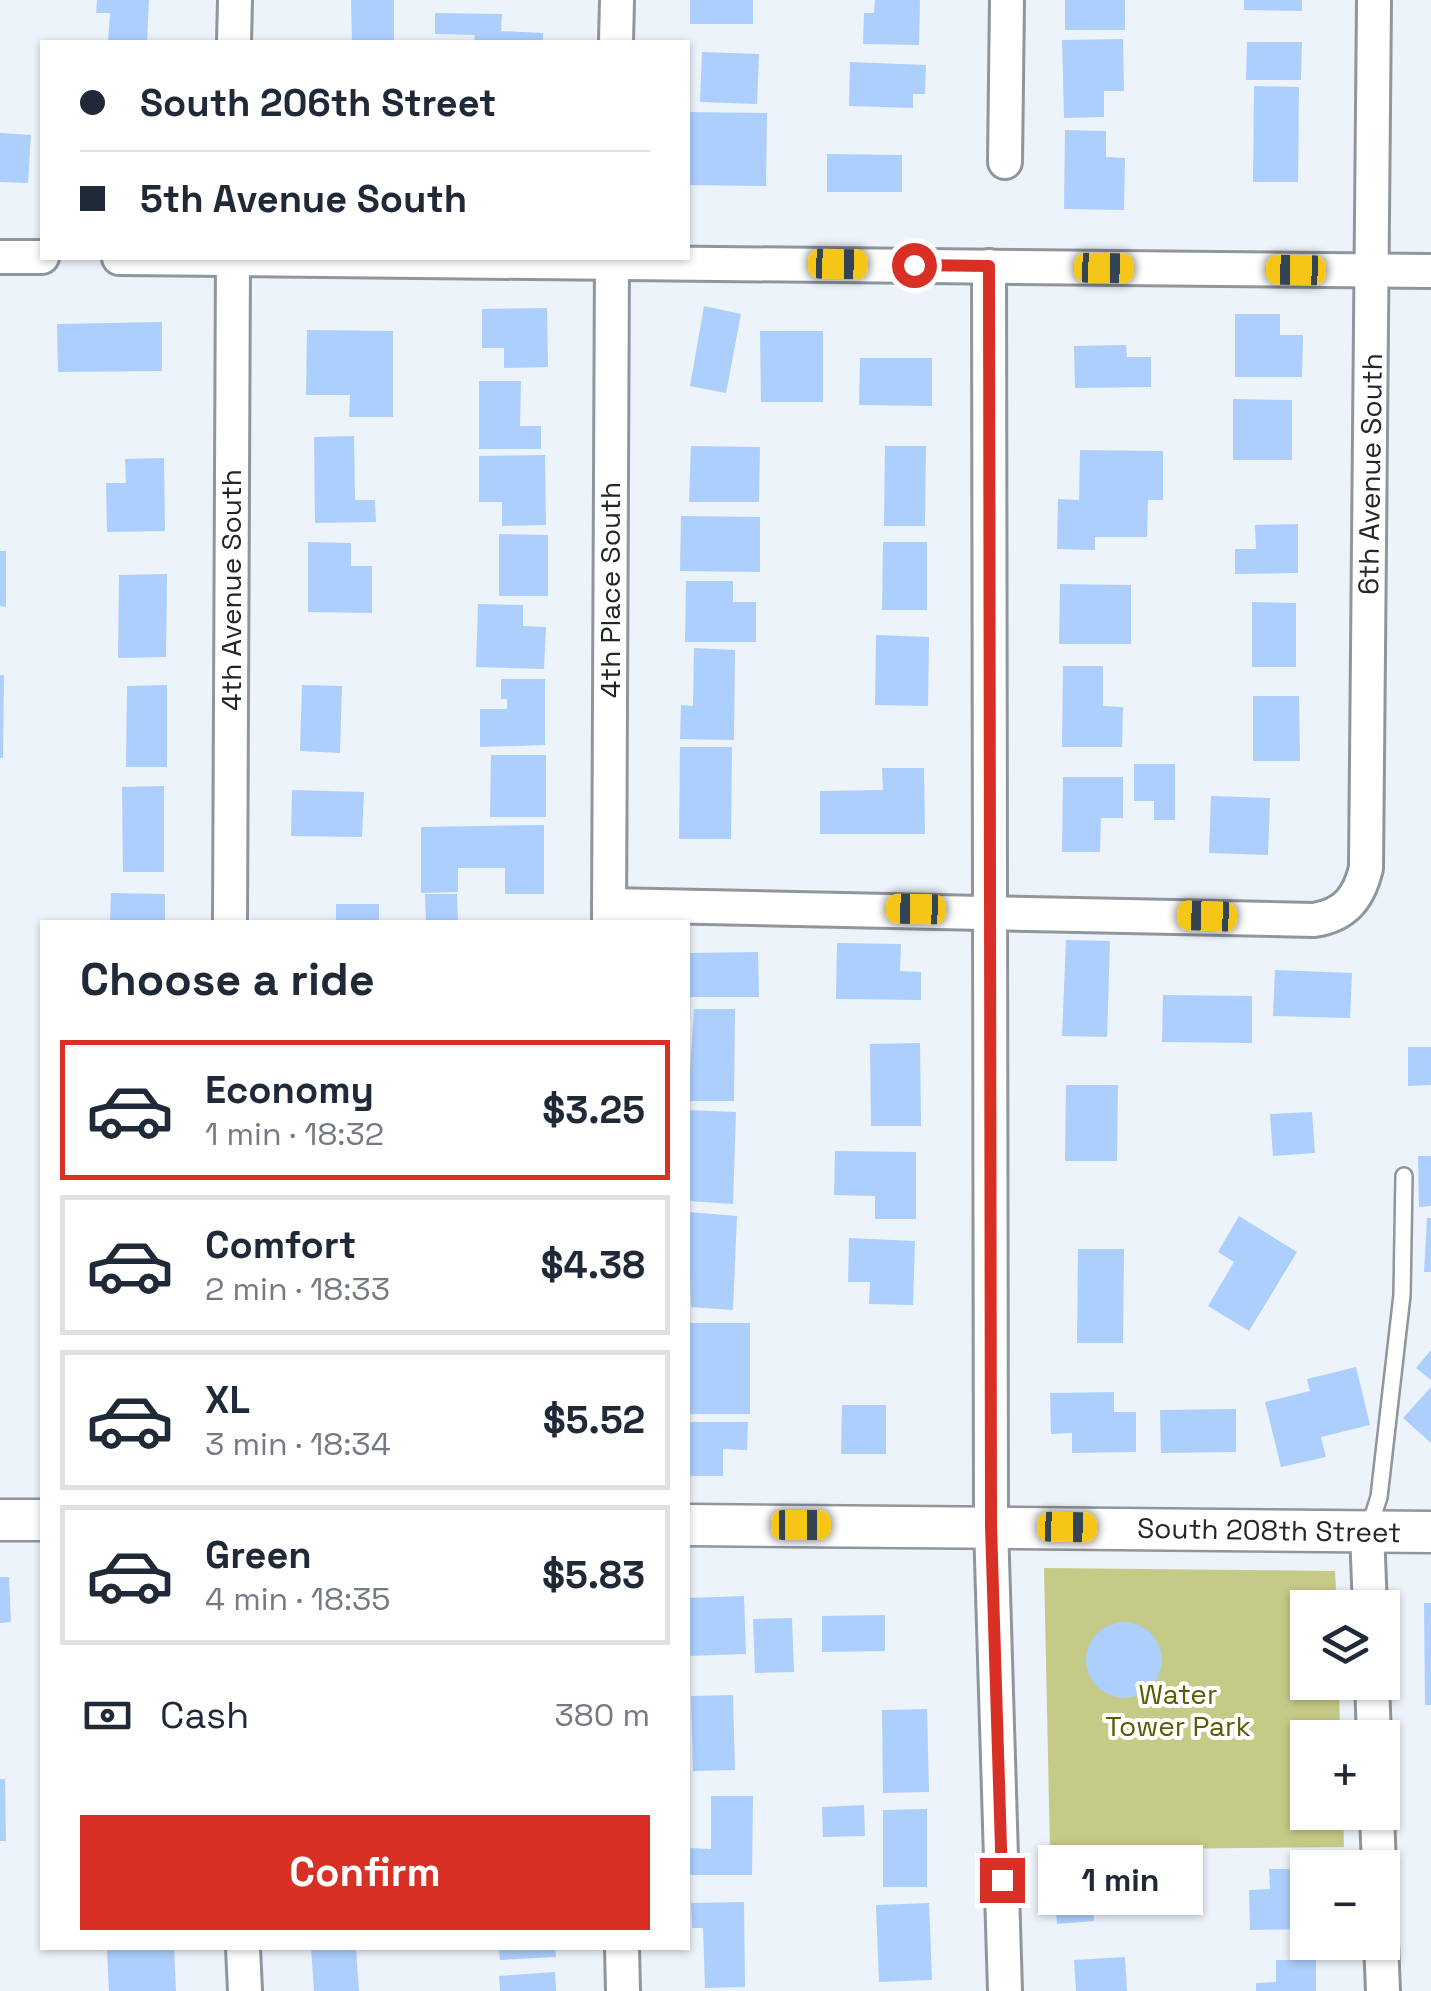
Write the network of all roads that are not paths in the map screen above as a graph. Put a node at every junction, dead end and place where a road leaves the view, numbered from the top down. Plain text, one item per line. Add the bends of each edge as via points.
1 (234, 0) edge
2 (617, 0) edge
3 (1006, 0) edge
4 (1374, 0) edge
5 (234, 40) edge
6 (616, 40) edge
7 (1005, 162) dead end
8 (0, 257) edge
9 (40, 257) edge
10 (233, 260) edge
11 (612, 260) edge
12 (666, 260) edge
13 (989, 266) junction
14 (1431, 271) edge
15 (1373, 272) junction
16 (994, 910) junction
17 (609, 914) edge
18 (230, 920) edge
19 (1404, 1176) dead end
20 (0, 1520) edge
21 (40, 1520) edge
22 (690, 1524) edge
23 (991, 1526) junction
24 (1367, 1532) junction
25 (1431, 1532) edge
26 (1369, 1590) edge
27 (244, 1950) edge
28 (622, 1950) edge
29 (1382, 1960) edge
30 (245, 1991) edge
31 (623, 1991) edge
32 (1005, 1991) edge
33 (1383, 1991) edge

1 - 5 street
2 - 6 street
3 - 7 street
4 - 15 street, 6th Avenue South
8 - 9 street
10 - 18 street, 4th Avenue South
11 - 17 street, 4th Place South
12 - 13 street
13 - 15 street
13 - 16 street
14 - 15 street
15 - 16 street, 6th Avenue South via 1366,868 1360,894 1333,917 1314,920
16 - 17 street
16 - 23 street
19 - 24 lane via 1402,1295 1380,1498
20 - 21 street
22 - 23 street, South 208th Street
23 - 24 street, South 208th Street
23 - 32 street
24 - 25 street, South 208th Street
24 - 26 street
27 - 30 street
28 - 31 street
29 - 33 street

